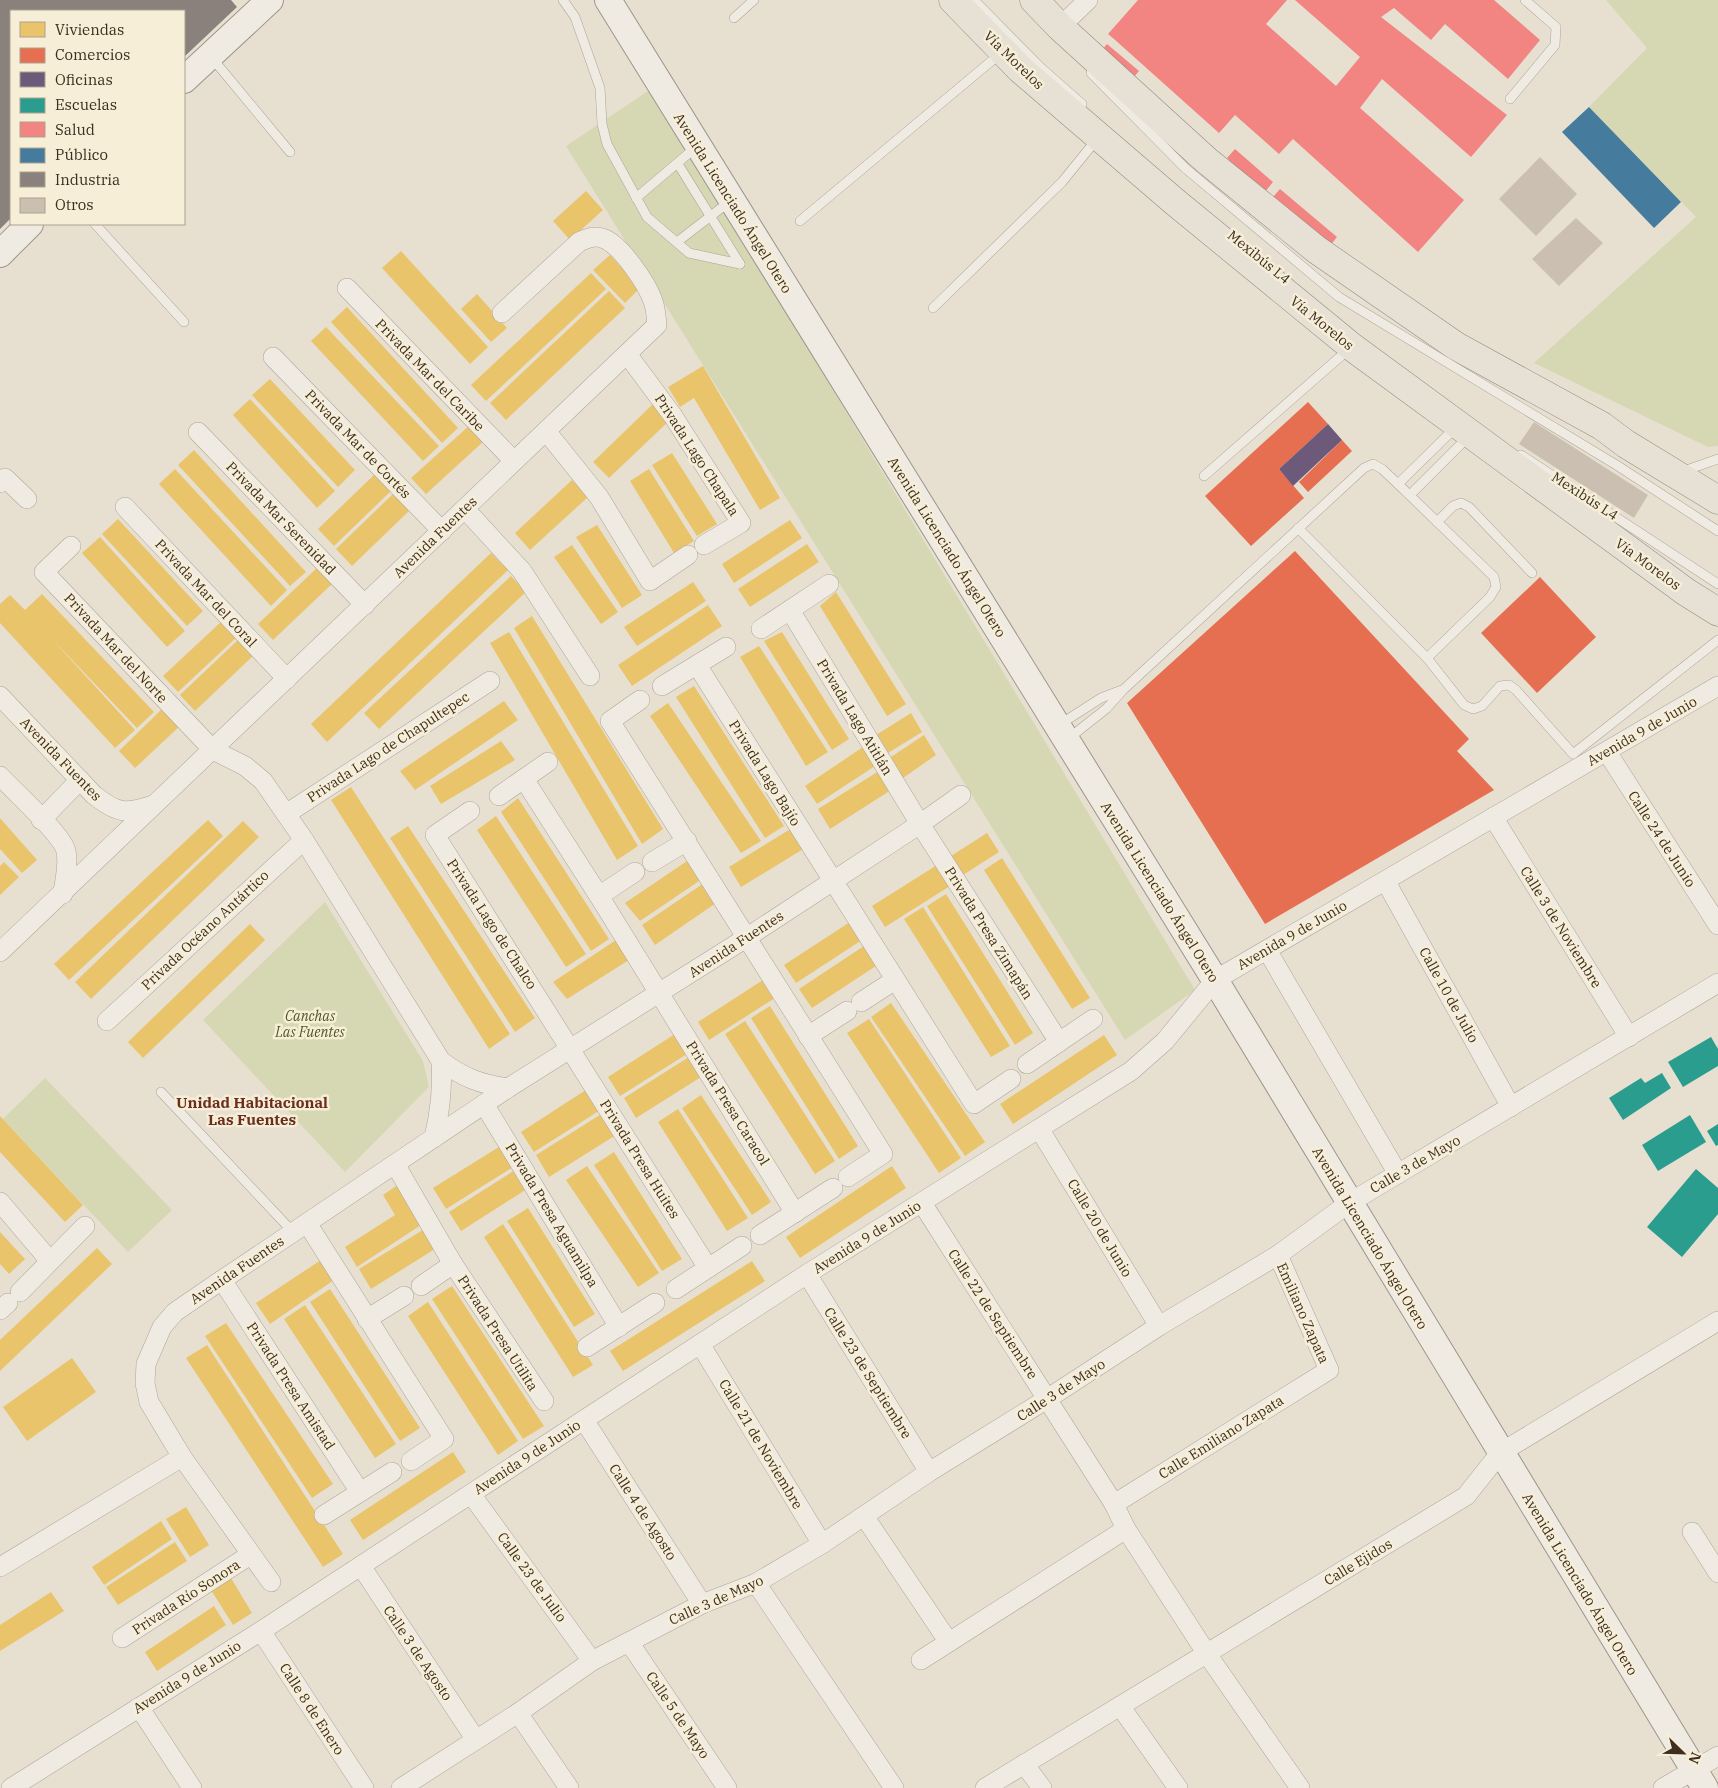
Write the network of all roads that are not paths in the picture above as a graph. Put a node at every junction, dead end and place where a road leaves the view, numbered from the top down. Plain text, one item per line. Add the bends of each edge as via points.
1 (270, 0) edge
2 (563, 0) edge
3 (608, 0) edge
4 (754, 0) edge
5 (953, 0) edge
6 (974, 0) edge
7 (1034, 0) edge
8 (1088, 0) edge
9 (1525, 0) edge
10 (734, 18) dead end
11 (1060, 27) junction
12 (1003, 52) junction
13 (210, 56) junction
14 (1081, 63) dead end
15 (185, 79) edge
16 (1510, 99) dead end
17 (1095, 125) junction
18 (697, 146) junction
19 (290, 152) dead end
20 (678, 164) junction
21 (636, 198) junction
22 (732, 201) junction
23 (710, 217) junction
24 (800, 221) dead end
25 (29, 225) edge
26 (96, 225) edge
27 (677, 242) junction
28 (0, 254) edge
29 (347, 288) dead end
30 (934, 308) dead end
31 (502, 313) dead end
32 (184, 322) dead end
33 (1352, 347) junction
34 (627, 354) junction
35 (273, 357) dead end
36 (1413, 380) dead end
37 (1468, 428) junction
38 (546, 431) junction
39 (198, 432) dead end
40 (1516, 452) dead end
41 (1718, 459) edge
42 (514, 461) junction
43 (1675, 474) junction
44 (1204, 476) dead end
45 (0, 483) edge
46 (1398, 484) junction
47 (1410, 496) junction
48 (26, 499) dead end
49 (1718, 500) edge
50 (125, 507) dead end
51 (465, 509) junction
52 (1437, 522) junction
53 (1298, 528) junction
54 (442, 531) junction
55 (1718, 531) edge
56 (71, 546) dead end
57 (1532, 573) dead end
58 (829, 584) dead end
59 (1718, 584) edge
60 (365, 605) junction
61 (790, 610) junction
62 (1718, 612) edge
63 (761, 629) dead end
64 (1718, 640) edge
65 (726, 647) dead end
66 (1427, 658) junction
67 (697, 665) junction
68 (590, 676) dead end
69 (287, 680) junction
70 (490, 681) dead end
71 (662, 686) dead end
72 (1718, 686) edge
73 (1124, 689) junction
74 (0, 696) edge
75 (640, 700) dead end
76 (1062, 733) junction
77 (213, 750) junction
78 (1607, 752) junction
79 (548, 762) dead end
80 (524, 779) junction
81 (80, 780) junction
82 (3, 786) edge
83 (961, 795) dead end
84 (499, 796) dead end
85 (157, 804) junction
86 (470, 811) dead end
87 (286, 814) junction
88 (1493, 817) junction
89 (41, 820) junction
90 (920, 824) junction
91 (304, 840) junction
92 (687, 842) junction
93 (652, 862) dead end
94 (634, 872) dead end
95 (834, 881) junction
96 (1386, 882) junction
97 (63, 894) junction
98 (599, 896) junction
99 (1718, 925) edge
100 (746, 938) junction
101 (1267, 950) junction
102 (0, 952) edge
103 (895, 980) junction
104 (1215, 980) junction
105 (1718, 983) edge
106 (660, 993) junction
107 (1093, 1019) dead end
108 (107, 1021) dead end
109 (808, 1036) junction
110 (1630, 1037) junction
111 (1058, 1042) junction
112 (572, 1050) junction
113 (441, 1061) junction
114 (1027, 1064) dead end
115 (1010, 1079) dead end
116 (508, 1088) junction
117 (161, 1092) dead end
118 (484, 1104) junction
119 (1512, 1107) junction
120 (1040, 1130) junction
121 (434, 1138) junction
122 (396, 1164) junction
123 (1398, 1174) junction
124 (0, 1202) edge
125 (922, 1203) junction
126 (1349, 1203) junction
127 (795, 1213) junction
128 (85, 1226) dead end
129 (300, 1228) junction
130 (760, 1235) dead end
131 (742, 1246) dead end
132 (1278, 1255) junction
133 (50, 1261) junction
134 (453, 1264) junction
135 (708, 1268) junction
136 (807, 1274) junction
137 (222, 1280) junction
138 (421, 1286) dead end
139 (676, 1289) dead end
140 (404, 1296) dead end
141 (9, 1301) edge
142 (655, 1303) dead end
143 (367, 1319) junction
144 (1718, 1321) edge
145 (1159, 1326) junction
146 (619, 1327) junction
147 (700, 1344) junction
148 (587, 1347) dead end
149 (1328, 1370) joint
150 (1047, 1399) junction
151 (544, 1401) dead end
152 (584, 1420) junction
153 (1500, 1453) junction
154 (182, 1457) junction
155 (411, 1461) dead end
156 (392, 1472) dead end
157 (929, 1472) junction
158 (360, 1492) junction
159 (471, 1494) junction
160 (1114, 1504) junction
161 (324, 1515) dead end
162 (864, 1516) junction
163 (1126, 1529) junction
164 (1692, 1532) dead end
165 (822, 1544) junction
166 (250, 1555) junction
167 (361, 1566) junction
168 (0, 1567) edge
169 (1718, 1573) edge
170 (271, 1582) dead end
171 (756, 1583) junction
172 (702, 1604) junction
173 (261, 1631) junction
174 (122, 1638) dead end
175 (948, 1641) junction
176 (629, 1642) junction
177 (1207, 1654) junction
178 (921, 1660) dead end
179 (592, 1661) junction
180 (1120, 1706) junction
181 (139, 1707) junction
182 (518, 1713) junction
183 (476, 1740) junction
184 (1718, 1756) edge
185 (1024, 1764) junction
186 (32, 1782) edge
187 (1696, 1782) edge
188 (11, 1788) edge
189 (192, 1788) edge
190 (364, 1788) edge
191 (401, 1788) edge
192 (569, 1788) edge
193 (727, 1788) edge
194 (894, 1788) edge
195 (985, 1788) edge
196 (1042, 1788) edge
197 (1178, 1788) edge
198 (1300, 1788) edge
199 (1663, 1788) edge

1 - 13 main road
2 - 21 lane via 575,17 600,88 607,144
3 - 18 main road, Avenida Licenciado Ángel Otero
4 - 10 lane
5 - 12 main road, Vía Morelos
6 - 17 lane
7 - 11 main road
8 - 11 street
9 - 16 lane via 1556,27 1555,45
11 - 43 main road via 1206,160 1317,250 1456,346 1602,426
12 - 17 main road, Vía Morelos via 1020,69
12 - 24 lane
13 - 15 main road
13 - 19 lane
14 - 55 lane, Mexibús L4 via 1185,168 1339,297 1618,466
17 - 30 lane via 1062,182
17 - 33 main road, Vía Morelos
18 - 20 lane
18 - 22 main road, Avenida Licenciado Ángel Otero
20 - 21 lane
20 - 23 lane
21 - 27 lane via 647,217
22 - 23 lane
22 - 76 main road, Avenida Licenciado Ángel Otero
23 - 27 lane
23 - 27 lane via 740,264 689,253
25 - 28 main road
26 - 32 lane
29 - 42 street, Privada Mar del Caribe
31 - 34 street, Avenida Fuentes via 579,242 591,237 603,238 635,269 653,302 658,325
33 - 37 main road, Vía Morelos
33 - 44 lane
34 - 38 street, Avenida Fuentes
34 - 38 street, Privada Lago Chapala via 673,416 741,523 650,581 599,497
35 - 54 street, Privada Mar de Cortés
36 - 37 lane
37 - 46 lane
37 - 47 lane
37 - 62 main road, Vía Morelos via 1686,592
38 - 42 street, Avenida Fuentes
39 - 60 street, Privada Mar Serenidad
40 - 59 lane, Mexibús L4
41 - 43 lane
42 - 51 street, Avenida Fuentes
43 - 49 main road
45 - 48 street via 5,478
46 - 47 lane
46 - 53 lane via 1372,464
47 - 52 lane
50 - 69 street, Privada Mar del Coral
51 - 54 street, Avenida Fuentes
51 - 68 street via 522,571
52 - 57 lane via 1453,506 1461,503
52 - 66 lane via 1494,576 1496,586 1490,597
53 - 66 lane
53 - 73 lane
54 - 60 street, Avenida Fuentes
56 - 77 street, Privada Mar del Norte via 44,572
58 - 61 street
60 - 69 street, Avenida Fuentes
61 - 63 street
61 - 90 street, Privada Lago Atitlán
64 - 66 lane via 1573,754 1509,685 1500,686 1482,706 1473,709 1464,705
65 - 67 street
67 - 71 street
67 - 95 street, Privada Lago Bajío
69 - 77 street, Avenida Fuentes
70 - 87 street, Privada Lago de Chapultepec
72 - 78 street, Avenida 9 de Junio
73 - 76 lane via 1107,708
73 - 76 lane via 1101,698
74 - 81 street, Avenida Fuentes
75 - 92 street via 610,721
76 - 104 main road, Avenida Licenciado Ángel Otero
77 - 85 street, Avenida Fuentes
77 - 87 street via 244,766 262,781
78 - 88 street, Avenida 9 de Junio
78 - 99 street, Calle 24 de Junio
79 - 80 street
80 - 84 street
80 - 98 street, Privada Presa Caracol
81 - 85 street, Avenida Fuentes via 110,808 128,813
81 - 89 street
82 - 89 street
83 - 90 street, Avenida Fuentes
85 - 97 street, Avenida Fuentes
86 - 112 street, Privada Lago de Chalco via 435,835
87 - 91 street
88 - 96 street, Avenida 9 de Junio
88 - 110 street, Calle 3 de Noviembre
89 - 97 street via 66,849
90 - 95 street, Avenida Fuentes
90 - 111 street, Privada Presa Zimapán
91 - 108 street, Privada Océano Antártico
91 - 113 street
92 - 93 street
92 - 100 street
94 - 98 street
95 - 100 street, Avenida Fuentes
95 - 103 street, Privada Lago Bajío
96 - 101 street, Avenida 9 de Junio
96 - 119 street, Calle 10 de Julio
97 - 102 street, Avenida Fuentes
98 - 106 street, Privada Presa Caracol
100 - 106 street, Avenida Fuentes
100 - 109 street
101 - 104 street, Avenida 9 de Junio
101 - 123 street
103 - 109 street
103 - 115 street, Privada Lago Bajío via 974,1104
104 - 120 street, Avenida 9 de Junio via 1165,1041 1131,1071
104 - 126 main road, Avenida Licenciado Ángel Otero
105 - 110 street, Calle 3 de Mayo
106 - 112 street, Avenida Fuentes
106 - 127 street, Privada Presa Caracol
107 - 111 street
109 - 127 street via 883,1154
110 - 119 street, Calle 3 de Mayo
111 - 114 street
112 - 116 street, Avenida Fuentes
112 - 135 street, Privada Presa Huites
113 - 116 street via 458,1074 480,1084
113 - 121 street via 443,1084
116 - 118 street, Avenida Fuentes
117 - 129 lane
118 - 121 street, Avenida Fuentes
118 - 146 street, Privada Presa Aguamilpa
119 - 123 street, Calle 3 de Mayo
120 - 125 street, Avenida 9 de Junio
120 - 145 street, Calle 20 de Junio
121 - 122 street, Avenida Fuentes
122 - 129 street, Avenida Fuentes
122 - 134 street, Privada Presa Utilita
123 - 126 street, Calle 3 de Mayo
124 - 133 street
125 - 136 street, Avenida 9 de Junio
125 - 150 street, Calle 22 de Septiembre
126 - 132 street, Calle 3 de Mayo
126 - 153 main road, Avenida Licenciado Ángel Otero
127 - 130 street
128 - 133 street
129 - 137 street, Avenida Fuentes
129 - 143 street
131 - 135 street
132 - 145 street, Calle 3 de Mayo
132 - 149 street, Emiliano Zapata
133 - 141 street
134 - 138 street, Privada Presa Utilita
134 - 151 street, Privada Presa Utilita
135 - 139 street
136 - 147 street, Avenida 9 de Junio
136 - 157 street, Calle 23 de Septiembre
137 - 154 street, Avenida Fuentes via 175,1312 162,1327 146,1364 149,1402
137 - 158 street, Privada Presa Amistad
140 - 143 street
142 - 146 street
143 - 155 street via 444,1439
144 - 153 street, Calle Ejidos
145 - 150 street, Calle 3 de Mayo
146 - 148 street
147 - 152 street, Avenida 9 de Junio
147 - 165 street, Calle 21 de Noviembre
149 - 160 street, Calle Emiliano Zapata
150 - 157 street, Calle 3 de Mayo
150 - 160 street, Calle 22 de Septiembre
152 - 159 street, Avenida 9 de Junio
152 - 172 street, Calle 4 de Agosto
153 - 177 street, Calle Ejidos via 1466,1496
153 - 187 main road, Avenida Licenciado Ángel Otero
154 - 166 street, Avenida Fuentes
154 - 168 street
156 - 158 street
157 - 162 street, Calle 3 de Mayo
158 - 161 street
159 - 167 street, Avenida 9 de Junio
159 - 179 street, Calle 23 de Julio
160 - 163 street, Calle 22 de Septiembre
162 - 165 street, Calle 3 de Mayo
162 - 175 street
163 - 175 street
163 - 177 street, Calle 22 de Septiembre
164 - 169 street
165 - 171 street, Calle 3 de Mayo
166 - 170 street, Avenida Fuentes
166 - 174 street, Privada Río Sonora
167 - 173 street, Avenida 9 de Junio
167 - 183 street, Calle 3 de Agosto
171 - 172 street, Calle 3 de Mayo
171 - 194 street
172 - 176 street, Calle 3 de Mayo
173 - 181 street, Avenida 9 de Junio
173 - 190 street, Calle 8 de Enero
175 - 178 street
176 - 179 street, Calle 3 de Mayo
176 - 193 street, Calle 5 de Mayo
177 - 180 street, Calle Ejidos
177 - 198 street, Calle 22 de Septiembre
179 - 182 street, Calle 3 de Mayo
180 - 185 street, Calle Ejidos
180 - 197 street
181 - 186 street, Avenida 9 de Junio
181 - 189 street
182 - 183 street, Calle 3 de Mayo
182 - 192 street
183 - 191 street, Calle 3 de Mayo
184 - 187 street
185 - 195 street, Calle Ejidos
185 - 196 street
186 - 188 street, Avenida 9 de Junio
187 - 199 street

